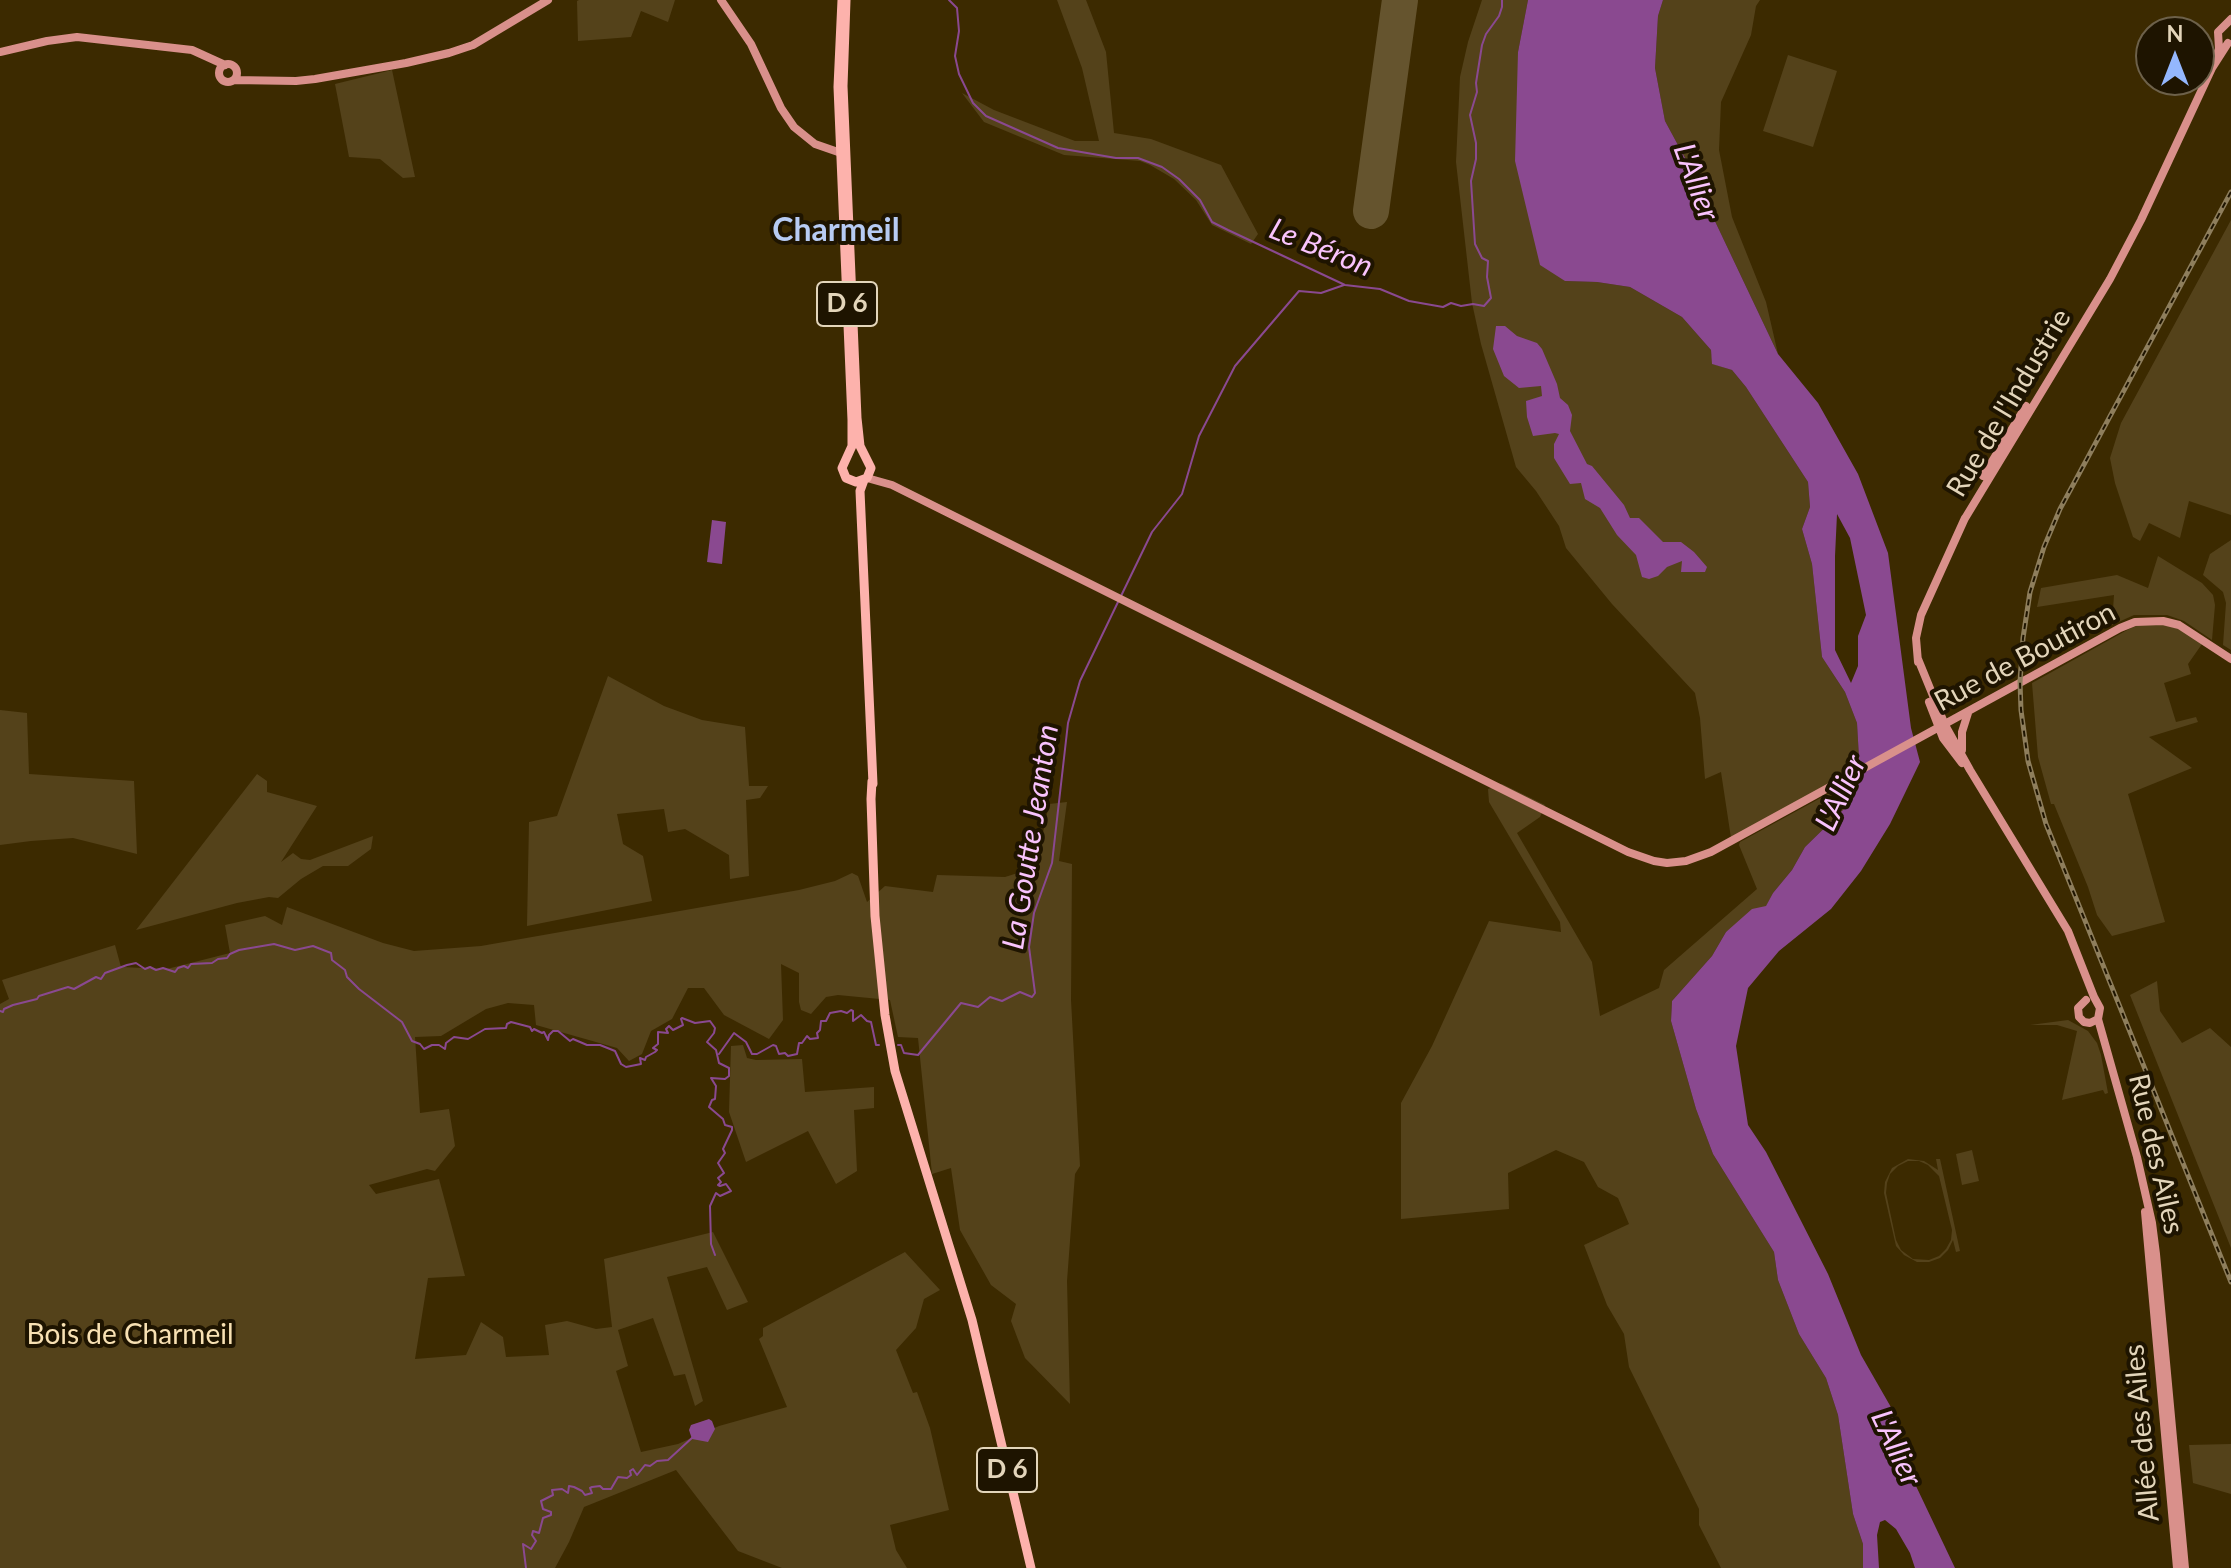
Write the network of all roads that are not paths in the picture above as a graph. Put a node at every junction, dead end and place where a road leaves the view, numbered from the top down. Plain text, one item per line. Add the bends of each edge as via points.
1 (548, 0) edge
2 (721, 0) edge
3 (844, 0) edge
4 (2229, 25) edge
5 (2226, 41) edge
6 (0, 52) edge
7 (222, 68) junction
8 (236, 76) junction
9 (806, 137) junction
10 (840, 148) junction
11 (849, 455) junction
12 (864, 455) junction
13 (871, 464) junction
14 (865, 479) junction
15 (849, 480) junction
16 (879, 481) junction
17 (892, 485) junction
18 (863, 547) junction
19 (864, 607) junction
20 (2231, 659) edge
21 (1968, 712) junction
22 (1942, 727) junction
23 (1963, 759) junction
24 (1970, 770) junction
25 (2091, 1001) junction
26 (2096, 1020) junction
27 (2152, 1294) joint
28 (2161, 1302) joint
29 (1031, 1568) edge
30 (2177, 1568) edge
31 (2185, 1568) edge

1 - 8 main road via 459,50 406,63 315,79
2 - 9 main road via 751,44 787,118
3 - 10 main road, D 6
4 - 5 main road, Rue de l'Industrie via 2218,32
5 - 22 main road, Rue de l'Industrie via 2110,279 1964,520 1921,615 1918,659
6 - 7 main road via 77,37 192,50
7 - 8 main road via 234,66
7 - 8 main road via 223,80
9 - 10 main road
9 - 10 main road
10 - 11 main road, D 6 via 852,420
10 - 12 main road, D 6 via 848,193 857,418
11 - 12 main road
11 - 15 main road via 842,468
12 - 13 main road
13 - 14 main road
13 - 17 main road
14 - 15 main road
14 - 16 main road
14 - 18 main road, D 6 via 860,491
15 - 19 main road, D 6 via 855,491
16 - 17 main road
16 - 18 main road via 864,492
17 - 22 main road, Rue de Boutiron via 1640,857 1667,863 1696,858
18 - 19 main road, D 6
19 - 29 main road, D 6 via 885,1015 895,1071 983,1371
20 - 21 main road, Rue de Boutiron via 2179,625 2135,622
21 - 22 main road, Rue de Boutiron
21 - 23 main road via 1960,743
22 - 23 main road
22 - 24 main road via 1950,749
23 - 24 main road
24 - 25 main road via 2068,931
25 - 26 main road via 2101,1011
25 - 26 main road via 2080,1004 2078,1014 2084,1022
26 - 27 main road, Rue des Ailes via 2142,1192
26 - 28 main road, Rue des Ailes via 2146,1191
27 - 30 main road, Allée des Ailes
28 - 31 main road, Allée des Ailes

